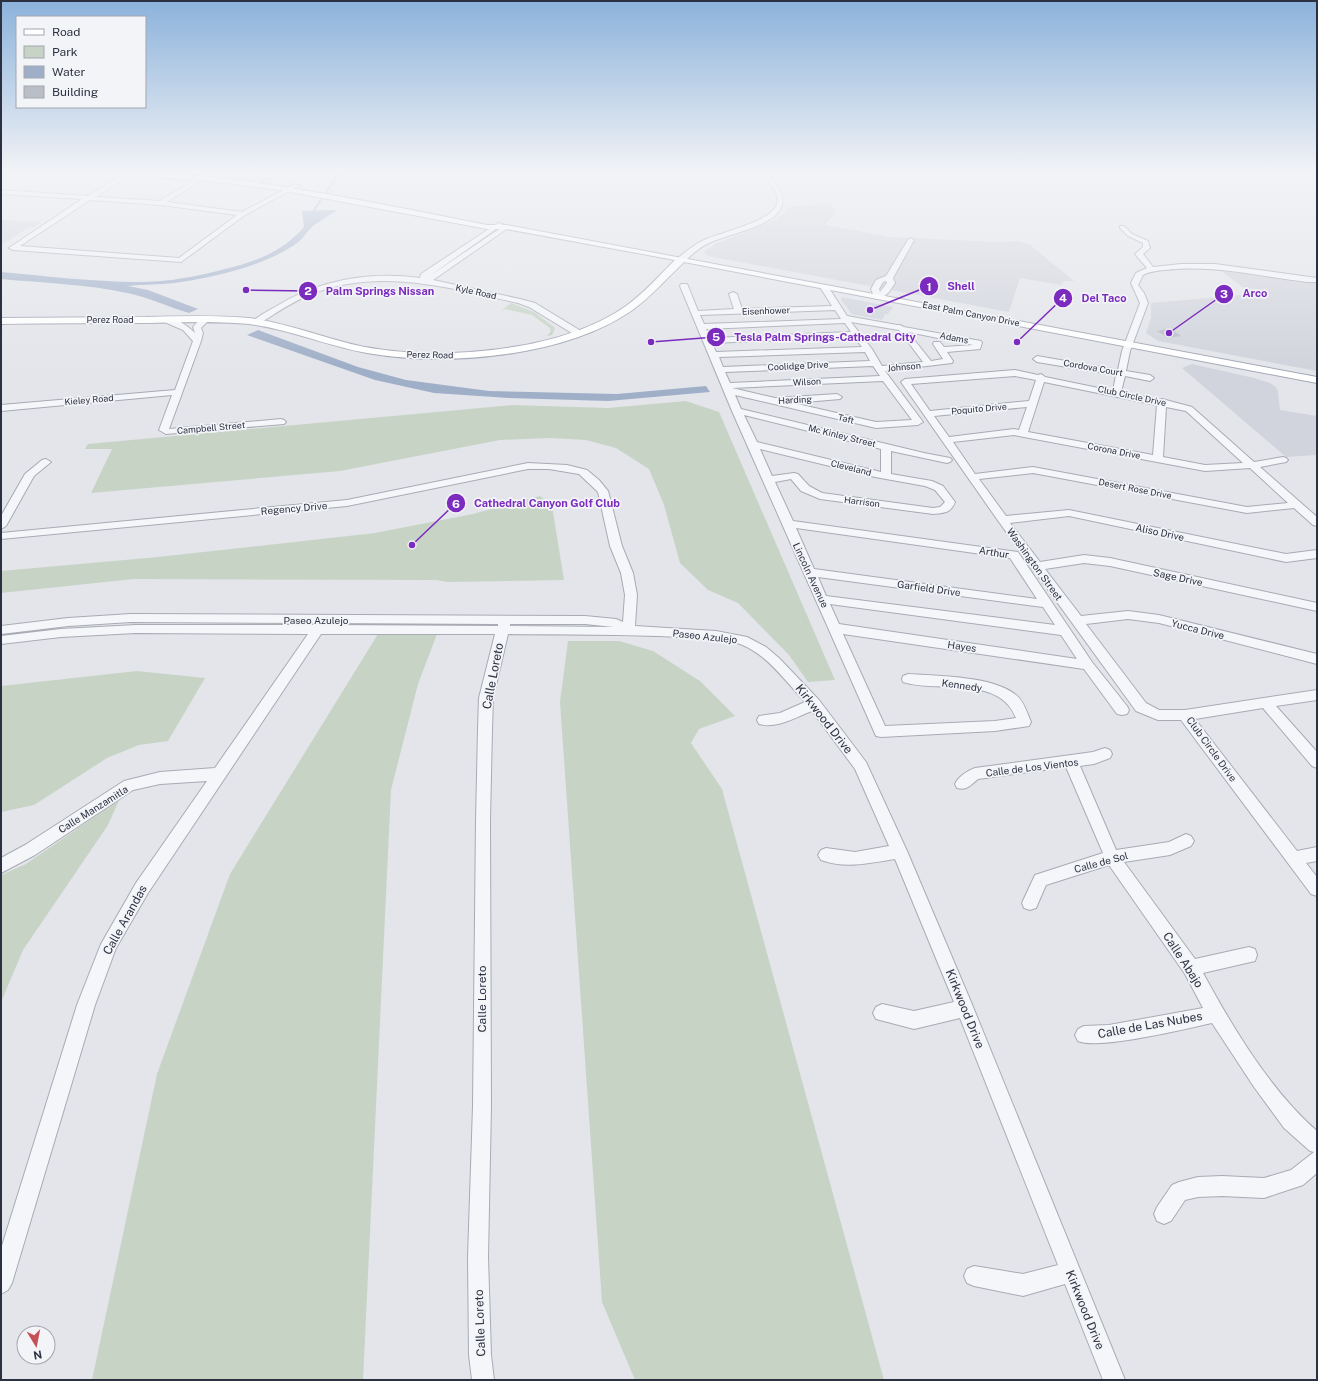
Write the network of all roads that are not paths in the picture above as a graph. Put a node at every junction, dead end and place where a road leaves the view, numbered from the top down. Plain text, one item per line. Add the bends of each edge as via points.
1 (29, 237) edge
2 (211, 237) edge
3 (483, 237) edge
4 (486, 237) edge
5 (564, 237) edge
6 (717, 237) edge
7 (1136, 237) edge
8 (911, 240) dead end
9 (682, 259) junction
10 (1152, 270) junction
11 (424, 280) junction
12 (1317, 280) edge
13 (684, 286) dead end
14 (824, 287) junction
15 (733, 294) dead end
16 (878, 297) junction
17 (837, 308) junction
18 (739, 312) junction
19 (695, 313) junction
20 (164, 319) junction
21 (206, 319) junction
22 (846, 319) junction
23 (1, 321) edge
24 (256, 322) junction
25 (900, 327) junction
26 (701, 328) junction
27 (578, 333) junction
28 (928, 333) junction
29 (857, 334) junction
30 (197, 341) junction
31 (707, 341) junction
32 (1129, 344) junction
33 (868, 349) junction
34 (942, 350) junction
35 (714, 355) junction
36 (1037, 359) dead end
37 (929, 364) junction
38 (878, 366) junction
39 (720, 370) junction
40 (1121, 373) junction
41 (1041, 377) junction
42 (886, 378) junction
43 (1150, 378) dead end
44 (1317, 380) edge
45 (905, 382) joint
46 (728, 389) junction
47 (177, 392) junction
48 (1117, 392) junction
49 (837, 397) dead end
50 (775, 402) junction
51 (1162, 402) junction
52 (1032, 404) junction
53 (1, 408) edge
54 (737, 411) junction
55 (927, 414) junction
56 (281, 422) dead end
57 (876, 425) junction
58 (1023, 433) junction
59 (946, 440) junction
60 (753, 444) junction
61 (874, 444) junction
62 (886, 447) junction
63 (1158, 459) junction
64 (947, 460) dead end
65 (1283, 460) dead end
66 (46, 462) dead end
67 (1254, 465) junction
68 (886, 476) junction
69 (972, 477) junction
70 (769, 480) junction
71 (945, 495) joint
72 (1297, 505) junction
73 (1002, 520) junction
74 (1317, 523) edge
75 (788, 524) junction
76 (1, 526) edge
77 (1, 536) edge
78 (1317, 554) edge
79 (1037, 566) junction
80 (810, 572) junction
81 (822, 599) junction
82 (1048, 604) junction
83 (1317, 607) edge
84 (1077, 621) junction
85 (321, 625) junction
86 (504, 625) junction
87 (835, 628) junction
88 (1, 630) edge
89 (629, 630) junction
90 (1066, 631) junction
91 (1, 640) edge
92 (1317, 658) edge
93 (775, 661) joint
94 (1088, 665) junction
95 (908, 678) dead end
96 (1317, 695) edge
97 (1265, 702) junction
98 (814, 704) junction
99 (1122, 710) dead end
100 (1185, 715) junction
101 (764, 720) dead end
102 (1024, 722) joint
103 (1105, 754) dead end
104 (1071, 762) junction
105 (1317, 762) edge
106 (218, 774) junction
107 (962, 784) dead end
108 (1186, 841) dead end
109 (899, 851) junction
110 (1317, 854) edge
111 (826, 855) dead end
112 (1112, 857) junction
113 (1293, 858) junction
114 (1, 866) edge
115 (1317, 889) edge
116 (1030, 903) dead end
117 (1249, 955) dead end
118 (1191, 968) junction
119 (965, 1008) junction
120 (882, 1014) dead end
121 (1216, 1014) junction
122 (1084, 1035) dead end
123 (1317, 1144) edge
124 (1317, 1161) edge
125 (1164, 1214) dead end
126 (1070, 1272) junction
127 (974, 1276) dead end
128 (1, 1283) edge
129 (483, 1380) edge
130 (1114, 1380) edge

1 - 2 street via 13,248 181,260
3 - 11 street via 424,276
4 - 11 street via 433,278
5 - 9 main road, East Palm Canyon Drive
6 - 9 street, Perez Road via 697,247
7 - 10 street via 1146,242 1146,248 1139,254
8 - 16 street via 889,278 891,283
9 - 14 main road, East Palm Canyon Drive
9 - 27 main road, Perez Road via 623,312
10 - 12 street via 1190,266 1244,269
10 - 32 street via 1141,273 1134,285 1144,303
11 - 24 street, Kyle Road via 394,276 346,280 310,291
11 - 27 street, Kyle Road via 532,305
13 - 19 street, Lincoln Avenue
14 - 16 main road, East Palm Canyon Drive
14 - 17 street
15 - 18 street
16 - 32 main road, East Palm Canyon Drive
17 - 18 street, Eisenhower
17 - 22 street
18 - 19 street, Eisenhower
19 - 26 street, Lincoln Avenue
20 - 21 main road, Perez Road
20 - 23 main road, Perez Road
20 - 30 street via 186,328
21 - 24 main road, Perez Road
21 - 30 street, Campbell Street via 197,327
22 - 25 street, Adams
22 - 26 street, Adams
22 - 29 street
24 - 27 main road, Perez Road via 293,329 367,350 422,356 456,356 504,351 535,346
25 - 28 street, Adams
25 - 37 street, Johnson
26 - 31 street, Lincoln Avenue
28 - 34 street
28 - 34 street, Adams via 978,343 977,347
29 - 31 street
29 - 33 street
30 - 47 street, Campbell Street
31 - 35 street, Lincoln Avenue
32 - 40 street
32 - 44 main road, East Palm Canyon Drive
33 - 35 street
33 - 38 street
34 - 37 street via 949,361
35 - 39 street, Lincoln Avenue
36 - 40 street, Cordova Court
37 - 38 street, Johnson
38 - 39 street, Coolidge Drive
38 - 42 street
39 - 46 street, Lincoln Avenue
40 - 43 street, Cordova Court
40 - 48 street
41 - 45 street, Club Circle Drive via 1016,373
41 - 48 street, Club Circle Drive
41 - 52 street
42 - 46 street, Wilson
42 - 57 street, Taft via 918,422
45 - 55 street, Washington Street
46 - 50 street, Harding
46 - 54 street, Lincoln Avenue
47 - 53 street, Kieley Road
47 - 56 street, Campbell Street via 164,430 166,431
48 - 51 street, Club Circle Drive
49 - 50 street, Harding
50 - 57 street, Taft
51 - 63 street
51 - 67 street, Club Circle Drive via 1189,409
52 - 55 street, Poquito Drive
52 - 58 street
54 - 60 street, Lincoln Avenue
54 - 61 street, Mc Kinley Street
55 - 59 street, Washington Street
57 - 61 street
58 - 59 street, Corona Drive
58 - 63 street, Corona Drive
59 - 69 street, Washington Street
60 - 68 street, Cleveland
60 - 70 street, Lincoln Avenue
61 - 62 street, Mc Kinley Street
62 - 64 street, Mc Kinley Street
62 - 68 street
63 - 67 street, Corona Drive via 1205,468
65 - 67 street, Corona Drive
66 - 76 street via 30,474
67 - 72 street, Club Circle Drive
68 - 71 street, Cleveland via 928,484 939,488
69 - 72 street, Desert Rose Drive via 1033,470 1247,510
69 - 73 street, Washington Street
70 - 71 street, Harrison via 794,476 799,485 820,496 933,511 948,507 950,502
70 - 75 street, Lincoln Avenue
72 - 74 street, Club Circle Drive
73 - 78 street, Aliso Drive via 1069,513 1286,558
73 - 79 street, Washington Street
75 - 80 street, Lincoln Avenue
75 - 82 street, Arthur via 1014,555
77 - 89 street, Regency Drive via 347,503 528,466 555,466 583,472 603,491 616,546 627,573 631,595
79 - 83 street, Sage Drive via 1084,559 1110,562
79 - 84 street, Washington Street
80 - 81 street, Lincoln Avenue
80 - 82 street, Garfield Drive
81 - 87 street, Lincoln Avenue
81 - 90 street
82 - 90 street, Arthur
84 - 92 street, Yucca Drive via 1128,615 1159,619
84 - 100 street, Washington Street via 1141,708 1158,715
85 - 86 street, Paseo Azulejo
85 - 88 street, Paseo Azulejo via 131,618
85 - 91 street, Paseo Azulejo via 136,629 61,633
85 - 106 street, Calle Arandas
86 - 89 street, Paseo Azulejo via 611,632
86 - 129 street, Calle Loreto via 486,698 484,736 482,1106 478,1257
87 - 94 street, Hayes
87 - 102 street, Lincoln Avenue via 881,732
89 - 93 street, Paseo Azulejo via 716,635 743,640 762,650
90 - 94 street, Arthur
93 - 98 street, Kirkwood Drive
94 - 99 street, Arthur
95 - 102 street, Kennedy via 971,684 996,690 1011,698
96 - 97 street, Club Circle Drive
97 - 100 street, Club Circle Drive
97 - 105 street
98 - 101 street via 782,718
98 - 109 street, Kirkwood Drive via 860,766
100 - 113 street, Club Circle Drive
103 - 104 street, Calle de Los Vientos
104 - 107 street, Calle de Los Vientos via 975,774
104 - 112 street, Calle Abajo
106 - 114 street, Calle Manzamitla via 160,778 129,786
106 - 128 street, Calle Arandas via 142,888 109,944 86,1004
108 - 112 street, Calle de Sol via 1170,848
109 - 111 street via 855,859
109 - 119 street, Kirkwood Drive
110 - 113 street
112 - 116 street, Calle de Sol via 1041,880
112 - 118 street, Calle Abajo
113 - 115 street, Club Circle Drive
117 - 118 street
118 - 121 street, Calle Abajo
119 - 120 street via 914,1020
119 - 126 street, Kirkwood Drive
121 - 122 street, Calle de Las Nubes via 1109,1034
121 - 123 street, Calle Abajo via 1260,1081 1291,1121
124 - 125 street via 1296,1178 1264,1188 1198,1187 1179,1192
126 - 127 street via 1023,1285
126 - 130 street, Kirkwood Drive

